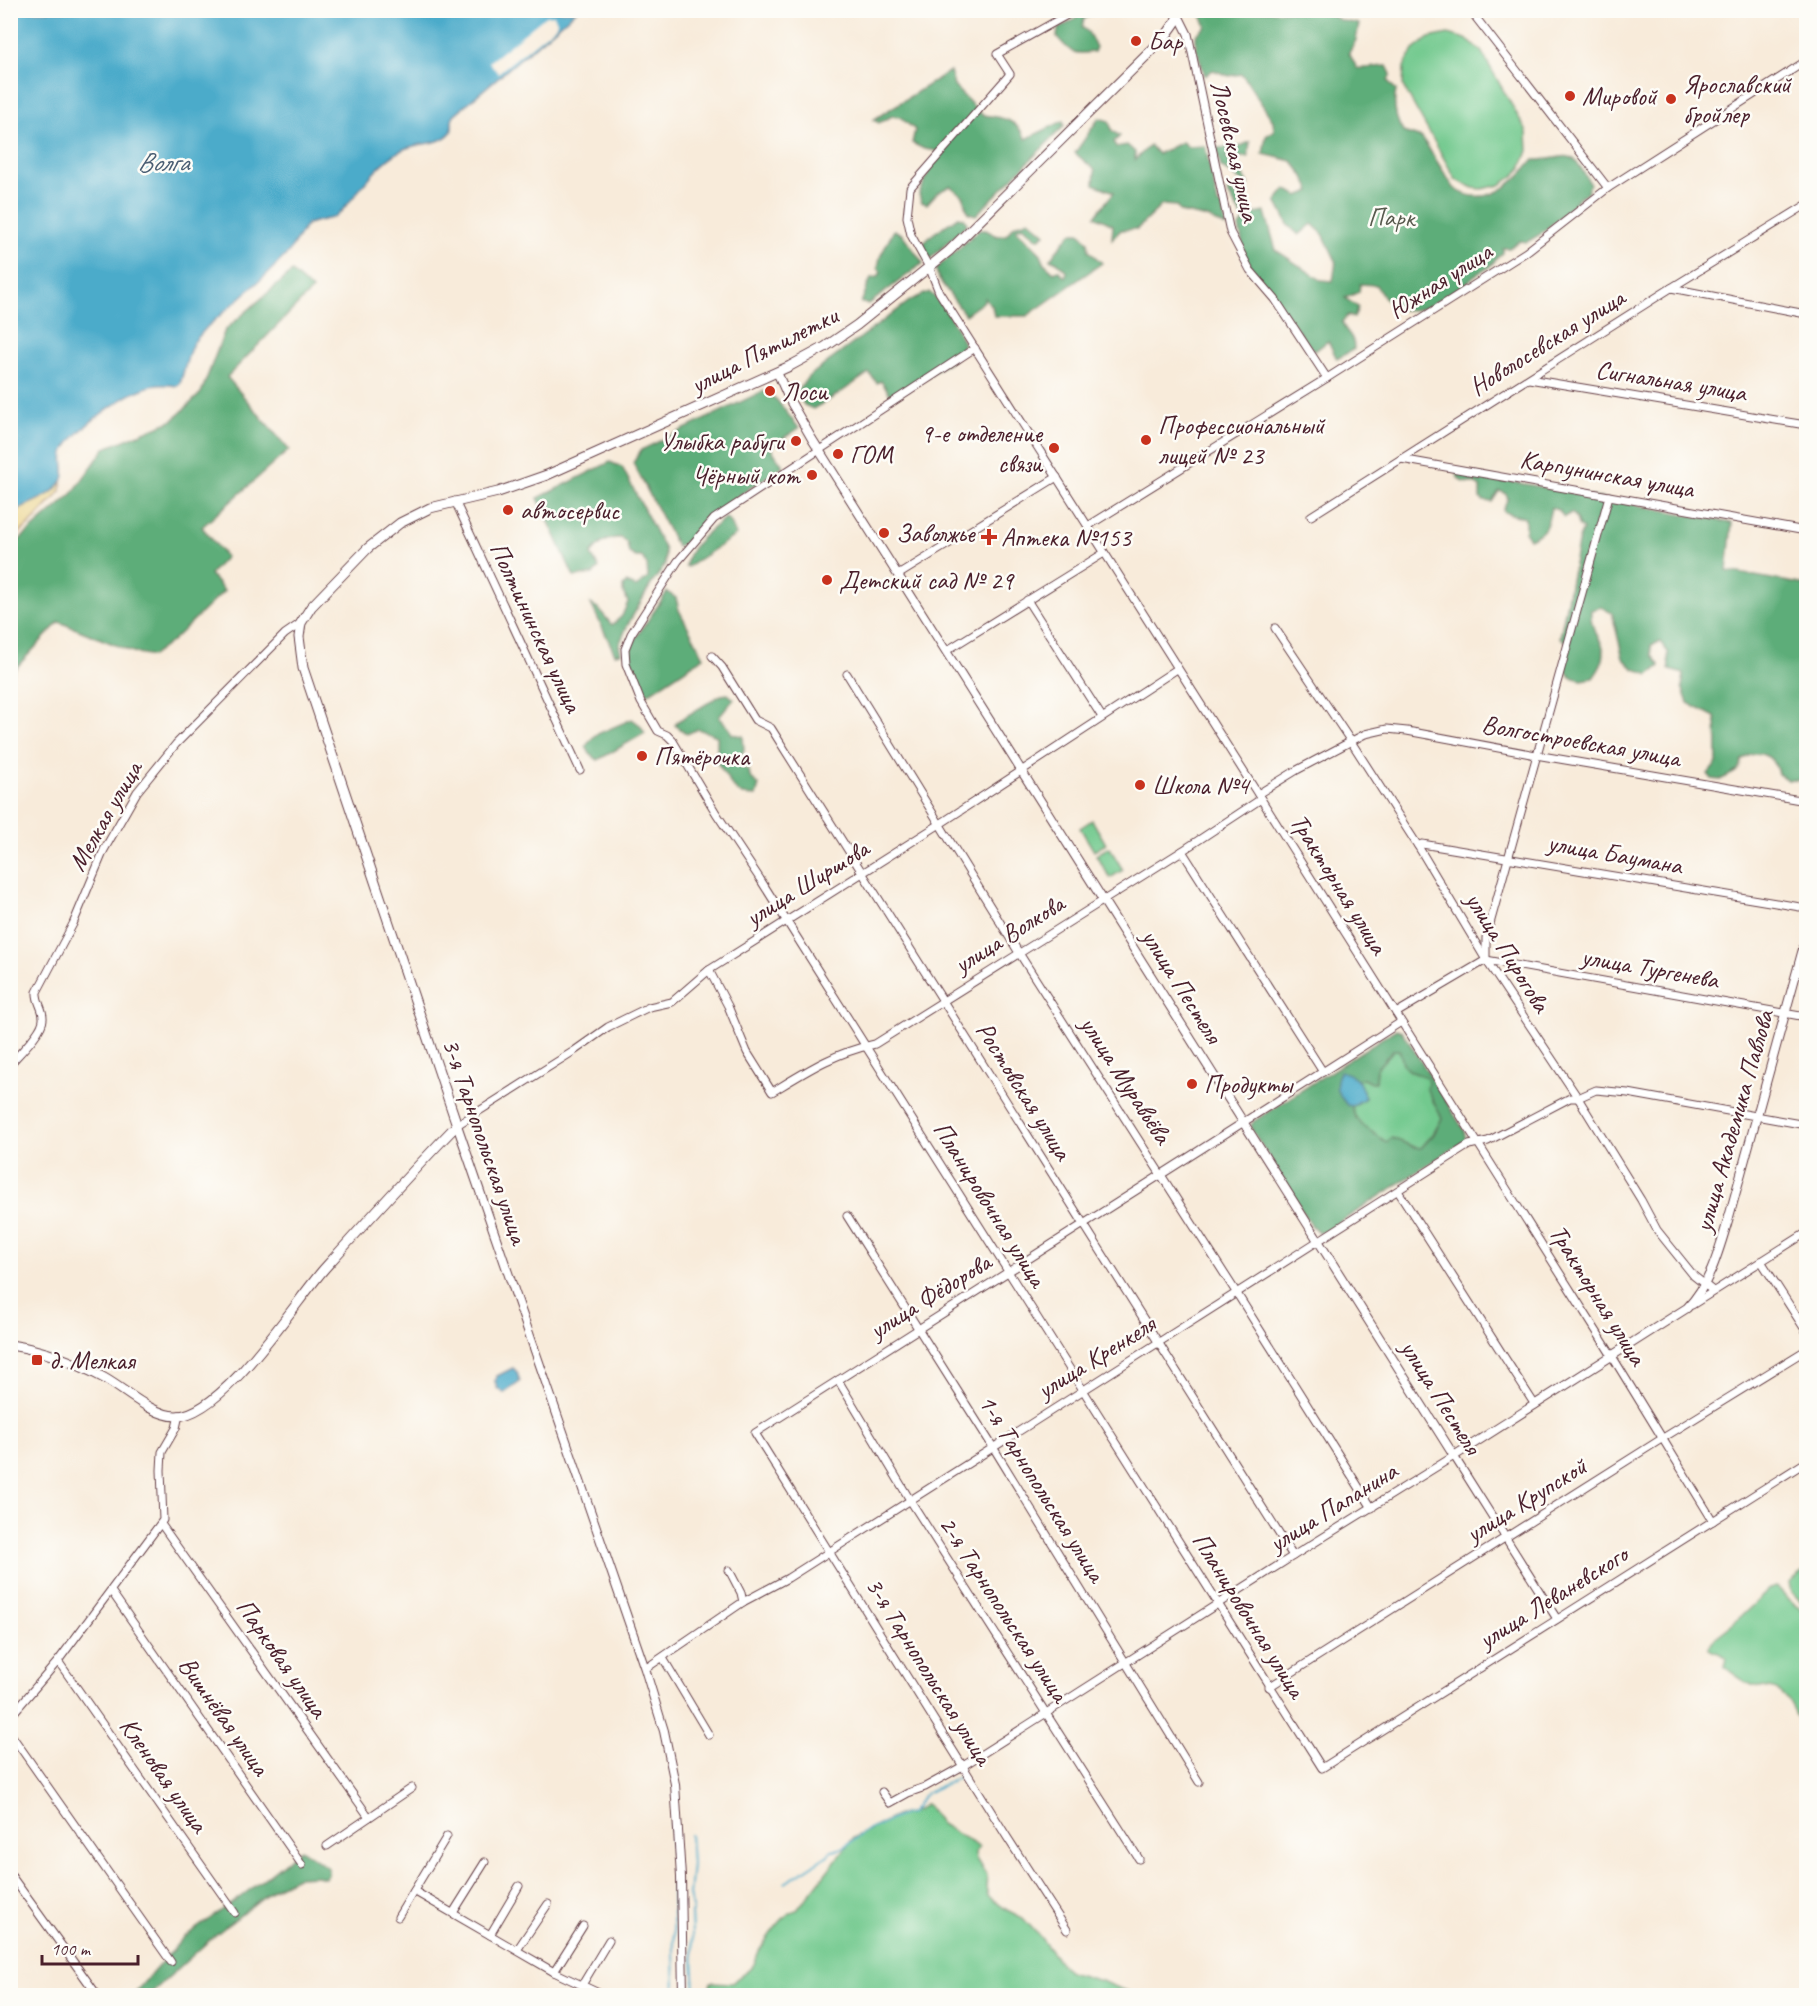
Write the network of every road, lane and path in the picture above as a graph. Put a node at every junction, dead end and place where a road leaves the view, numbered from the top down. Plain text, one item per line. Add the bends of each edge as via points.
1 (1076, 10) edge
2 (1470, 10) edge
3 (1180, 13) edge
4 (1806, 61) edge
5 (1608, 188) junction
6 (1806, 205) edge
7 (930, 269) junction
8 (1671, 288) junction
9 (1806, 314) edge
10 (975, 348) junction
11 (777, 372) junction
12 (1327, 378) junction
13 (1529, 379) junction
14 (1806, 424) edge
15 (819, 450) junction
16 (1401, 459) junction
17 (1057, 477) junction
18 (1609, 496) junction
19 (455, 501) junction
20 (1311, 516) dead end
21 (1088, 526) junction
22 (1806, 531) edge
23 (1104, 553) junction
24 (898, 575) junction
25 (1027, 600) junction
26 (301, 623) junction
27 (1275, 628) dead end
28 (946, 651) junction
29 (712, 656) dead end
30 (1177, 669) junction
31 (847, 674) dead end
32 (1102, 717) junction
33 (1350, 741) junction
34 (1536, 755) junction
35 (580, 771) dead end
36 (1022, 771) junction
37 (1260, 796) junction
38 (1806, 801) edge
39 (940, 824) junction
40 (1418, 846) junction
41 (1182, 851) junction
42 (1508, 858) junction
43 (863, 873) junction
44 (1103, 900) junction
45 (1806, 908) edge
46 (786, 921) junction
47 (1806, 938) edge
48 (1019, 953) junction
49 (1486, 960) junction
50 (709, 970) junction
51 (943, 1001) junction
52 (1396, 1013) junction
53 (1786, 1013) junction
54 (1806, 1017) edge
55 (1401, 1022) junction
56 (866, 1046) junction
57 (10, 1064) edge
58 (1323, 1072) junction
59 (1578, 1098) junction
60 (1757, 1117) junction
61 (1242, 1123) junction
62 (457, 1125) junction
63 (1806, 1125) edge
64 (1478, 1143) junction
65 (1162, 1174) junction
66 (1398, 1191) junction
67 (847, 1216) dead end
68 (1084, 1224) junction
69 (1806, 1233) edge
70 (1317, 1242) junction
71 (1761, 1261) junction
72 (1007, 1272) junction
73 (1705, 1286) junction
74 (1713, 1291) junction
75 (1236, 1292) junction
76 (1687, 1308) junction
77 (918, 1329) junction
78 (1806, 1331) edge
79 (1159, 1343) junction
80 (10, 1345) edge
81 (1806, 1350) edge
82 (1612, 1356) junction
83 (838, 1380) junction
84 (1082, 1391) junction
85 (1535, 1405) junction
86 (179, 1415) junction
87 (755, 1432) joint
88 (1663, 1438) junction
89 (993, 1447) junction
90 (1454, 1456) junction
91 (1806, 1461) edge
92 (910, 1500) junction
93 (1372, 1508) junction
94 (1713, 1521) junction
95 (162, 1522) junction
96 (1505, 1538) junction
97 (830, 1551) junction
98 (1293, 1556) junction
99 (729, 1570) dead end
100 (111, 1591) junction
101 (743, 1602) junction
102 (1217, 1605) junction
103 (1557, 1619) junction
104 (663, 1658) junction
105 (58, 1661) junction
106 (1124, 1663) junction
107 (645, 1670) junction
108 (1269, 1687) junction
109 (1046, 1714) junction
110 (10, 1717) edge
111 (10, 1733) edge
112 (709, 1736) dead end
113 (963, 1766) junction
114 (1322, 1768) joint
115 (1199, 1782) dead end
116 (412, 1788) dead end
117 (882, 1792) dead end
118 (369, 1817) junction
119 (447, 1836) dead end
120 (327, 1846) dead end
121 (1139, 1859) dead end
122 (485, 1862) dead end
123 (302, 1865) dead end
124 (10, 1874) edge
125 (519, 1886) dead end
126 (414, 1891) junction
127 (548, 1904) dead end
128 (235, 1913) dead end
129 (453, 1913) junction
130 (398, 1917) dead end
131 (583, 1926) dead end
132 (1067, 1930) dead end
133 (490, 1935) junction
134 (609, 1940) dead end
135 (517, 1950) junction
136 (171, 1962) dead end
137 (554, 1972) junction
138 (582, 1985) junction
139 (98, 1995) edge
140 (605, 1995) edge
141 (683, 1995) edge

1 - 7 street, Тракторная улица via 997,54 1010,74 910,188 907,217 911,235
2 - 5 street
3 - 7 main road, улица Пятилетки via 1159,44
3 - 12 street, Лосевская улица via 1188,34 1230,232 1250,270 1275,299
4 - 5 street, Южная улица
5 - 12 street, Южная улица via 1526,252
6 - 8 street, Новолосевская улица
7 - 10 street, Тракторная улица via 936,287
7 - 11 main road, улица Пятилетки via 835,341
8 - 9 street
8 - 13 street, Новолосевская улица
10 - 15 street
10 - 17 street, Тракторная улица
11 - 15 street, улица Пестеля
11 - 19 main road, улица Пятилетки via 547,475 498,492
12 - 21 street, Южная улица
13 - 14 street, Сигнальная улица
13 - 16 street, Новолосевская улица
15 - 24 street, улица Пестеля
15 - 46 street, Планировочная улица via 714,519 678,561 625,649 626,664 641,702 658,732 673,741
16 - 18 street, Карпунинская улица
16 - 20 street, Новолосевская улица
17 - 21 street, Тракторная улица
17 - 24 street
18 - 22 street, Карпунинская улица
18 - 34 street
19 - 26 main road, улица Пятилетки via 419,513 383,535 318,599
19 - 35 street, Полтининская улица
21 - 23 street, Тракторная улица
23 - 25 street
23 - 30 street, Тракторная улица
24 - 28 street, улица Пестеля
25 - 28 street
25 - 32 street
26 - 57 street, Мелкая улица via 285,634 176,744 137,792 104,850 73,924 37,992 44,1021
26 - 62 main road, 3-я Тарнопольская улица via 299,648 305,673
27 - 33 street, улица Пирогова
28 - 36 street, улица Пестеля
29 - 43 street, Ростовская улица via 755,720 771,728
30 - 32 street, улица Ширшова
30 - 37 street, Тракторная улица
31 - 39 street, улица Муравьёва
32 - 36 street, улица Ширшова
33 - 34 street, Волгостроевская улица via 1387,729
33 - 37 street, улица Волкова
33 - 40 street, улица Пирогова
34 - 38 street, Волгостроевская улица
34 - 42 street
36 - 39 street, улица Ширшова
36 - 44 street, улица Пестеля
37 - 41 street, улица Волкова
37 - 52 street, Тракторная улица
39 - 43 street, улица Ширшова
39 - 48 street, улица Муравьёва
40 - 42 street, улица Баумана
40 - 49 street, улица Пирогова
41 - 44 street, улица Волкова
41 - 58 street
42 - 45 street, улица Баумана
42 - 49 street via 1486,938
43 - 46 street, улица Ширшова
43 - 51 street, Ростовская улица
44 - 48 street, улица Волкова
44 - 61 street, улица Пестеля
46 - 50 street, улица Ширшова
46 - 56 street, Планировочная улица
47 - 53 street, улица Академика Павлова
48 - 51 street, улица Волкова
48 - 65 street, улица Муравьёва
49 - 52 street
49 - 53 street, улица Тургенева
49 - 59 street, улица Пирогова
50 - 56 street, улица Волкова via 747,1052 772,1092 820,1062
50 - 62 street, улица Ширшова via 672,1002 649,1007 608,1027
51 - 56 street, улица Волкова
51 - 68 street, Ростовская улица
52 - 55 street, Тракторная улица
53 - 54 street, улица Тургенева
53 - 60 street, улица Академика Павлова
55 - 58 street, улица Фёдорова
55 - 64 street, Тракторная улица
56 - 72 street, Планировочная улица
58 - 61 street, улица Фёдорова
59 - 60 street, улица Кренкеля via 1596,1090 1628,1093
59 - 64 street, улица Кренкеля via 1570,1098
59 - 73 street, улица Пирогова via 1657,1230
60 - 63 street, улица Кренкеля
60 - 73 street, улица Академика Павлова via 1732,1224
61 - 65 street, улица Фёдорова
61 - 70 street, улица Пестеля
62 - 86 main road via 322,1272 257,1356 214,1398
62 - 107 street, 3-я Тарнопольская улица
64 - 66 street, улица Кренкеля
64 - 82 street, Тракторная улица
65 - 68 street, улица Фёдорова
65 - 75 street, улица Муравьёва
66 - 70 street, улица Кренкеля
66 - 85 street
67 - 77 street, 1-я Тарнопольская улица
68 - 72 street, улица Фёдорова
68 - 79 street, Ростовская улица
69 - 71 street, улица Папанина
70 - 75 street, улица Кренкеля
70 - 90 street, улица Пестеля
71 - 74 street, улица Папанина
71 - 78 street
72 - 77 street, улица Фёдорова
72 - 84 street, Планировочная улица
73 - 74 street, улица Пирогова
73 - 76 street, улица Академика Павлова
74 - 76 street, улица Папанина
75 - 79 street, улица Кренкеля
75 - 93 street, улица Муравьёва
76 - 82 street, улица Папанина
77 - 83 street, улица Фёдорова
77 - 89 street, 1-я Тарнопольская улица
79 - 84 street, улица Кренкеля
79 - 98 street, Ростовская улица
80 - 86 main road via 63,1359 154,1410
81 - 88 street, улица Крупской
82 - 85 street, улица Папанина
82 - 88 street, Тракторная улица
83 - 87 street, улица Фёдорова
83 - 92 street, 2-я Тарнопольская улица
84 - 89 street, улица Кренкеля
84 - 102 street, Планировочная улица
85 - 90 street, улица Папанина
86 - 95 street via 162,1452
87 - 97 street, 3-я Тарнопольская улица
88 - 94 street, Тракторная улица
88 - 96 street, улица Крупской
89 - 92 street, улица Кренкеля
89 - 106 street, 1-я Тарнопольская улица
90 - 93 street, улица Папанина
90 - 96 street, улица Пестеля
91 - 94 street, улица Леваневского
92 - 97 street, улица Кренкеля
92 - 109 street, 2-я Тарнопольская улица
93 - 98 street, улица Папанина
94 - 103 street, улица Леваневского
95 - 100 street
95 - 118 street, Парковая улица
96 - 103 street, улица Пестеля
96 - 108 street, улица Крупской
97 - 101 street, улица Кренкеля
97 - 113 street, 3-я Тарнопольская улица
98 - 102 street, улица Папанина
99 - 101 street
100 - 105 street
100 - 123 street, Вишнёвая улица
101 - 104 street, улица Кренкеля
102 - 106 street, улица Папанина
102 - 108 street, Планировочная улица
103 - 114 street, улица Леваневского
104 - 107 street, улица Кренкеля
104 - 112 street
105 - 110 street
105 - 128 street, Кленовая улица
106 - 109 street, улица Папанина
106 - 115 street, 1-я Тарнопольская улица
107 - 141 street, 3-я Тарнопольская улица via 675,1784
108 - 114 street, Планировочная улица
109 - 113 street, улица Папанина
109 - 121 street, 2-я Тарнопольская улица
111 - 136 street
113 - 117 street, улица Папанина via 890,1803
113 - 132 street, 3-я Тарнопольская улица
116 - 118 street
118 - 120 street
119 - 126 street
122 - 129 street
124 - 139 street
125 - 133 street
126 - 129 street
126 - 130 street
127 - 135 street
129 - 133 street
131 - 137 street
133 - 135 street
134 - 138 street
135 - 137 street
137 - 138 street
138 - 140 street

